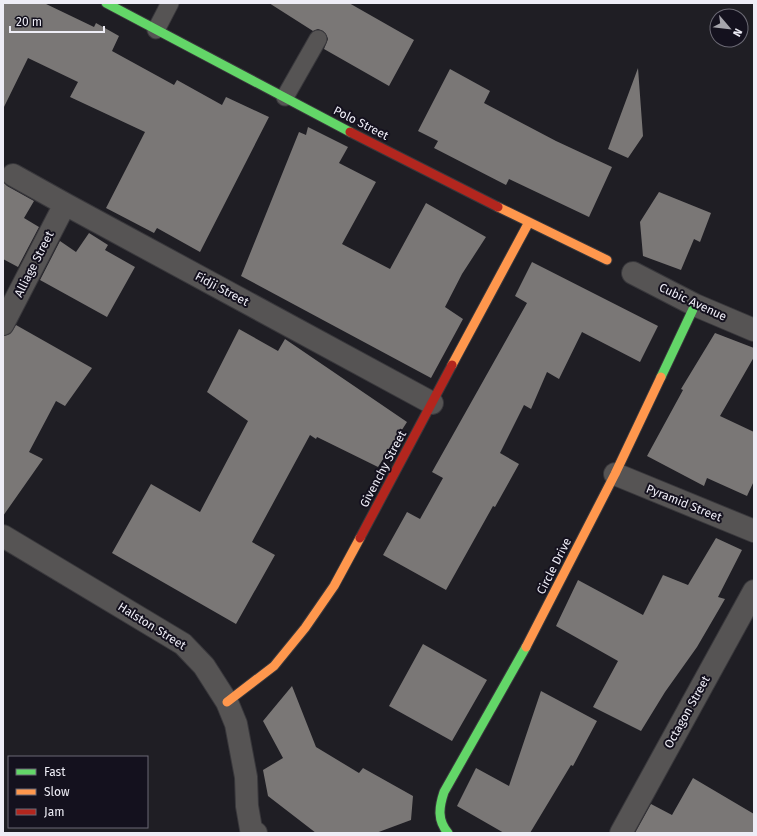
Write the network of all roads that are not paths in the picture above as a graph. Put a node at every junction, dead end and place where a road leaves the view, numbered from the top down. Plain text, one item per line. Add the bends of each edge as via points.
1 (106, 3) edge
2 (170, 3) edge
3 (156, 30) junction
4 (318, 40) dead end
5 (285, 97) junction
6 (13, 175) dead end
7 (65, 204) junction
8 (529, 222) junction
9 (607, 260) dead end
10 (633, 273) dead end
11 (695, 305) junction
12 (3, 324) edge
13 (754, 330) edge
14 (432, 403) junction
15 (615, 474) junction
16 (754, 531) edge
17 (3, 536) edge
18 (754, 591) edge
19 (227, 702) junction
20 (251, 832) edge
21 (448, 833) edge
22 (621, 833) edge

1 - 3 street, Polo Street
2 - 3 lane
3 - 5 street, Polo Street
4 - 5 lane
5 - 8 street, Polo Street
6 - 7 street, Fidji Street
7 - 12 street, Alliage Street
7 - 14 street, Fidji Street
8 - 9 street, Polo Street
8 - 14 street, Givenchy Street
10 - 11 street, Cubic Avenue
11 - 13 street, Cubic Avenue
11 - 15 street, Circle Drive
14 - 19 street, Givenchy Street via 334,586 274,666
15 - 16 street, Pyramid Street
15 - 21 street, Circle Drive via 524,651 444,792 439,807 439,821
17 - 19 street, Halston Street via 183,644 204,666
18 - 22 street, Octagon Street
19 - 20 street, Halston Street via 236,724 246,777

